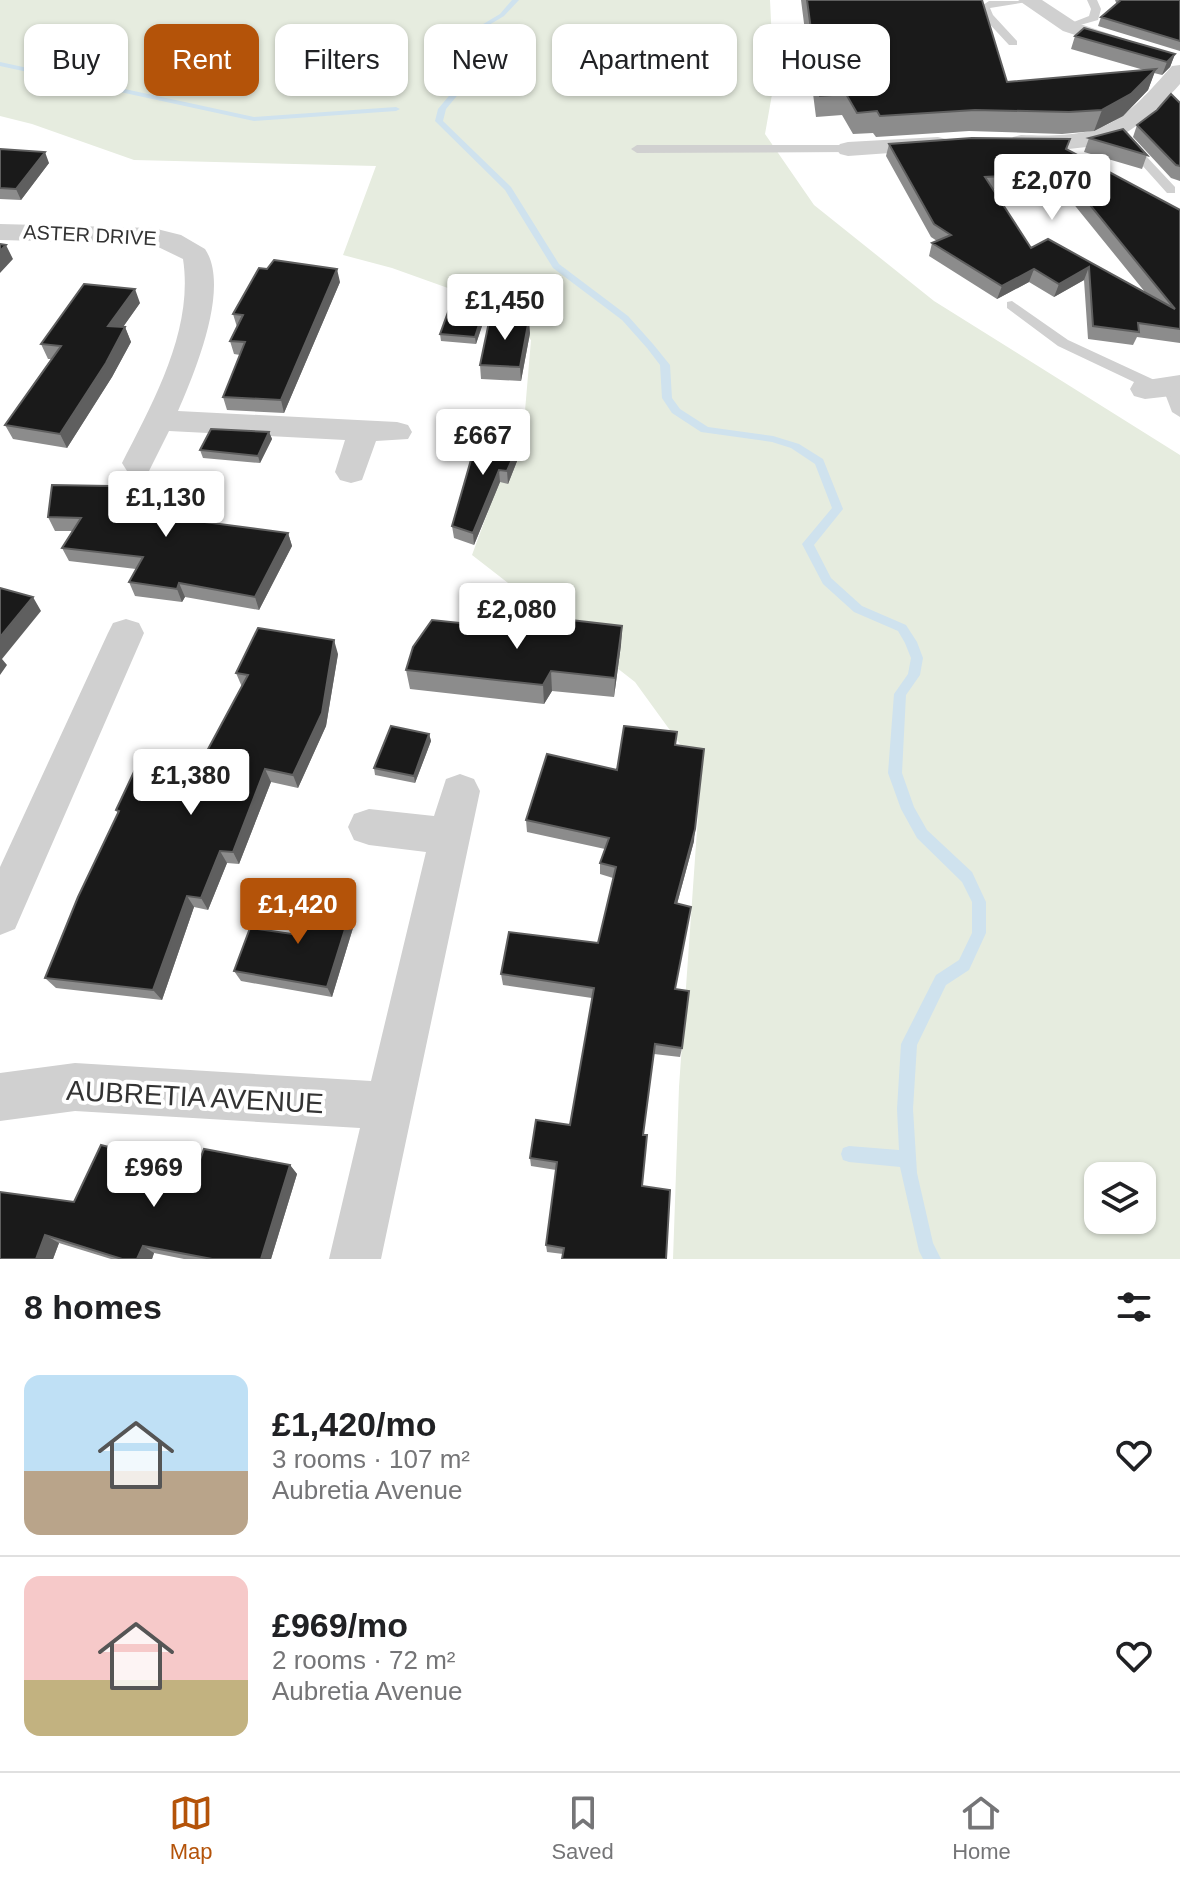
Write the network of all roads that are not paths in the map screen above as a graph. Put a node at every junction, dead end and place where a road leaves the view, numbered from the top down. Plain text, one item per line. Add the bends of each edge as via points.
1 (1029, 0) edge
2 (1092, 0) edge
3 (969, 4) edge
4 (985, 7) junction
5 (1070, 27) junction
6 (1013, 43) dead end
7 (1170, 60) edge
8 (1118, 132) junction
9 (998, 141) edge
10 (960, 143) edge
11 (637, 149) dead end
12 (848, 149) joint
13 (1171, 190) dead end
14 (0, 232) edge
15 (1012, 305) dead end
16 (1166, 392) edge
17 (160, 420) junction
18 (364, 430) junction
19 (397, 432) dead end
20 (138, 463) dead end
21 (351, 472) dead end
22 (126, 633) dead end
23 (460, 791) dead end
24 (369, 827) dead end
25 (450, 836) junction
26 (0, 915) edge
27 (0, 1097) edge
28 (390, 1106) junction
29 (355, 1259) edge

1 - 4 lane
1 - 5 street
2 - 5 lane via 1094,18
3 - 4 lane
4 - 6 lane
5 - 7 street
7 - 8 street via 1148,107
8 - 9 street via 1069,143
8 - 13 lane
10 - 12 street
11 - 12 lane
14 - 17 street, ASTER DRIVE via 153,236 196,255 203,282 178,381
15 - 16 lane via 1107,367
17 - 18 street
17 - 20 street, ASTER DRIVE
18 - 19 street
18 - 21 street
22 - 26 street
23 - 25 street
24 - 25 street
25 - 28 street
27 - 28 street, AUBRETIA AVENUE via 75,1087
28 - 29 street

